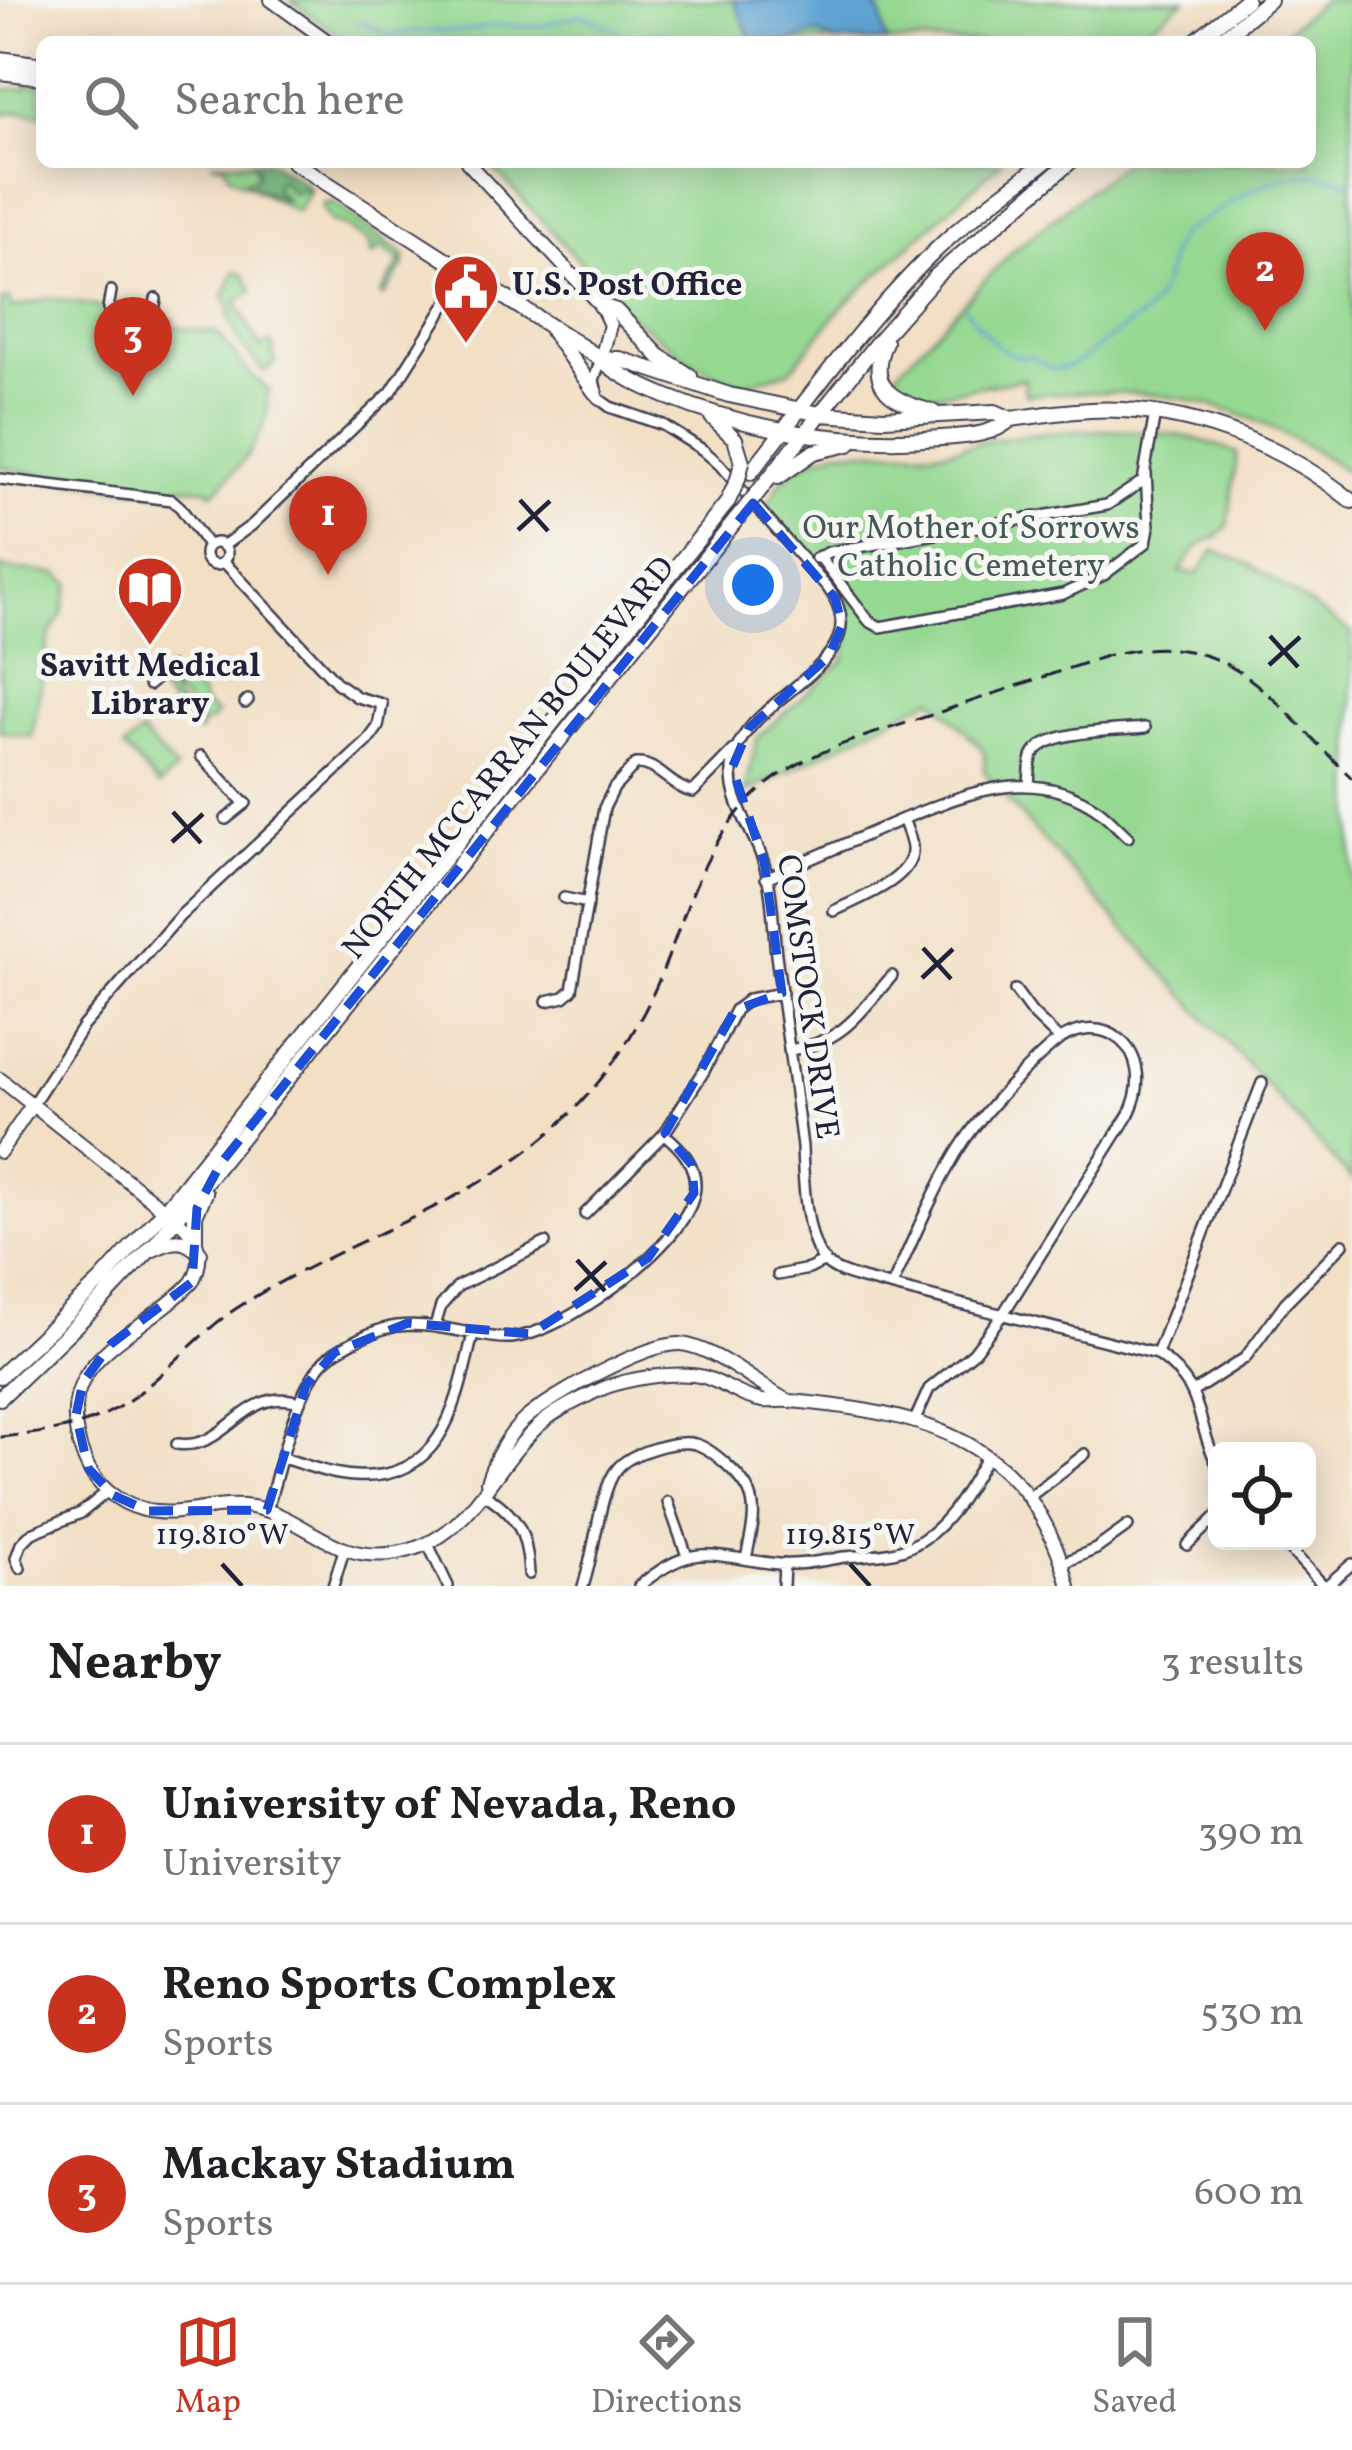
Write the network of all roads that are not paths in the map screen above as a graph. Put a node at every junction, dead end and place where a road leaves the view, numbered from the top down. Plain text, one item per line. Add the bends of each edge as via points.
1 (271, 0) edge
2 (1246, 0) edge
3 (1269, 0) edge
4 (321, 36) edge
5 (1202, 36) edge
6 (1225, 36) edge
7 (0, 59) edge
8 (36, 64) edge
9 (0, 72) edge
10 (36, 75) edge
11 (303, 168) edge
12 (473, 168) edge
13 (1037, 168) edge
14 (1063, 168) edge
15 (466, 273) junction
16 (111, 292) dead end
17 (156, 299) dead end
18 (601, 306) junction
19 (907, 307) junction
20 (108, 309) dead end
21 (153, 316) dead end
22 (550, 327) junction
23 (601, 359) junction
24 (709, 388) junction
25 (595, 392) junction
26 (698, 408) junction
27 (800, 411) junction
28 (1155, 413) junction
29 (820, 414) junction
30 (949, 416) junction
31 (1011, 419) junction
32 (784, 430) junction
33 (804, 433) junction
34 (874, 440) junction
35 (746, 467) junction
36 (1146, 472) junction
37 (0, 479) edge
38 (765, 488) junction
39 (1352, 501) edge
40 (208, 546) junction
41 (223, 547) junction
42 (819, 556) junction
43 (224, 562) junction
44 (806, 562) junction
45 (170, 667) dead end
46 (149, 685) dead end
47 (1145, 728) dead end
48 (737, 746) junction
49 (201, 756) dead end
50 (1029, 784) junction
51 (903, 819) junction
52 (226, 820) dead end
53 (1128, 837) dead end
54 (766, 878) junction
55 (564, 898) dead end
56 (588, 903) junction
57 (834, 911) dead end
58 (892, 976) dead end
59 (1015, 991) dead end
60 (782, 993) junction
61 (547, 1001) dead end
62 (1060, 1040) junction
63 (789, 1050) junction
64 (0, 1079) edge
65 (1262, 1083) dead end
66 (32, 1105) junction
67 (664, 1133) junction
68 (0, 1152) edge
69 (221, 1162) junction
70 (585, 1214) dead end
71 (170, 1215) junction
72 (545, 1243) dead end
73 (1343, 1244) dead end
74 (197, 1246) junction
75 (148, 1251) junction
76 (825, 1261) junction
77 (778, 1275) dead end
78 (892, 1286) junction
79 (1003, 1314) junction
80 (435, 1326) junction
81 (473, 1334) junction
82 (1157, 1354) junction
83 (0, 1376) edge
84 (1194, 1391) junction
85 (0, 1398) edge
86 (787, 1400) junction
87 (300, 1402) junction
88 (915, 1420) junction
89 (177, 1444) dead end
90 (1208, 1445) edge
91 (1085, 1454) dead end
92 (987, 1456) junction
93 (283, 1458) junction
94 (108, 1491) junction
95 (483, 1492) junction
96 (1028, 1497) junction
97 (668, 1502) dead end
98 (267, 1510) junction
99 (1208, 1525) edge
100 (1128, 1526) dead end
101 (428, 1544) junction
102 (1187, 1545) dead end
103 (344, 1550) junction
104 (1291, 1550) edge
105 (687, 1556) junction
106 (746, 1559) junction
107 (1063, 1563) junction
108 (784, 1564) junction
109 (1352, 1564) edge
110 (20, 1568) dead end
111 (530, 1574) dead end
112 (333, 1586) edge
113 (448, 1586) edge
114 (583, 1586) edge
115 (639, 1586) edge
116 (783, 1586) edge
117 (1069, 1586) edge
118 (1325, 1586) edge

1 - 4 street
2 - 5 main road
3 - 6 main road
7 - 8 main road
9 - 10 main road
11 - 15 main road
12 - 18 street
13 - 27 main road, NORTH MCCARRAN BOULEVARD via 919,267
14 - 19 main road, NORTH MCCARRAN BOULEVARD
15 - 22 main road
15 - 41 street via 392,392
16 - 20 street
17 - 21 street
18 - 23 street via 610,325
18 - 24 main road
19 - 29 main road, NORTH MCCARRAN BOULEVARD
19 - 30 main road via 880,356 882,385 895,400
22 - 23 main road
22 - 25 main road
23 - 24 main road
23 - 25 street
23 - 26 main road
24 - 27 main road
25 - 44 street via 603,404 663,424 703,450
26 - 32 main road
26 - 35 main road via 730,432
27 - 29 main road
27 - 32 main road, NORTH MCCARRAN BOULEVARD
28 - 31 main road
28 - 36 street
28 - 39 main road via 1243,437
29 - 30 main road
29 - 33 main road, NORTH MCCARRAN BOULEVARD
30 - 31 main road via 995,412
31 - 34 main road via 993,432
32 - 33 main road
32 - 35 main road, NORTH MCCARRAN BOULEVARD
33 - 34 main road
33 - 38 main road, NORTH MCCARRAN BOULEVARD
34 - 38 main road via 814,452
35 - 71 main road, NORTH MCCARRAN BOULEVARD, bridge via 727,502
36 - 42 street via 1107,505
36 - 42 street via 1146,543 1104,575 1054,597 880,627
37 - 40 street via 172,500
38 - 69 main road, NORTH MCCARRAN BOULEVARD, bridge
40 - 41 street
40 - 43 street via 208,563
41 - 43 street
42 - 44 street
43 - 66 street via 344,689 382,704 378,728 190,906 92,1015
44 - 48 street via 839,605 840,637
45 - 46 street
47 - 50 street via 1044,743 1032,756
48 - 54 street, COMSTOCK DRIVE via 734,794
48 - 56 street via 693,792 636,764 604,808
49 - 52 street via 246,804
50 - 51 street via 965,793
50 - 53 street via 1099,810
51 - 54 street
51 - 57 street via 913,850 900,876
54 - 60 street, COMSTOCK DRIVE
55 - 56 street
56 - 61 street via 572,990
58 - 63 street via 835,1036
59 - 62 street
60 - 63 street, COMSTOCK DRIVE
60 - 67 street via 735,1010
62 - 78 street via 959,1149
62 - 79 street via 1084,1030 1114,1036 1136,1062 1138,1090
63 - 76 street, COMSTOCK DRIVE via 811,1227
64 - 66 street
65 - 82 street
66 - 68 street
66 - 71 street
67 - 70 street
67 - 81 street via 687,1156 694,1193 648,1258 552,1324 518,1337
69 - 71 main road, NORTH MCCARRAN BOULEVARD
69 - 74 main road via 197,1208
71 - 74 street
71 - 75 main road, NORTH MCCARRAN BOULEVARD
71 - 83 main road, NORTH MCCARRAN BOULEVARD
72 - 80 street via 458,1286
73 - 84 street via 1245,1358
74 - 75 main road via 182,1240
74 - 94 street via 187,1288 111,1345 83,1382 80,1447
75 - 85 main road, NORTH MCCARRAN BOULEVARD
76 - 77 street
76 - 78 street
78 - 79 street
79 - 82 street
79 - 88 street via 974,1354 929,1389
80 - 81 street
80 - 87 street via 384,1328 335,1352 311,1375
81 - 93 street via 449,1423 415,1461 353,1476
82 - 84 street
84 - 90 street
86 - 88 street
86 - 95 street via 761,1401 682,1372 602,1388 543,1421
86 - 95 street via 711,1354 661,1345 524,1420
87 - 89 street via 269,1399 206,1441
87 - 93 street
88 - 92 street
91 - 96 street
92 - 96 street
92 - 108 street via 953,1511 910,1546
93 - 98 street
94 - 98 street via 160,1513
94 - 110 street via 81,1514 26,1538
95 - 101 street
95 - 111 street via 521,1529
96 - 107 street
97 - 105 street
98 - 103 street
99 - 102 street
100 - 107 street
101 - 103 street via 388,1555
101 - 113 street
103 - 112 street
104 - 118 street
105 - 106 street
105 - 115 street
106 - 108 street
106 - 114 street via 754,1516 747,1487 705,1448 683,1443 639,1453 616,1469
107 - 117 street
108 - 116 street
109 - 118 street

